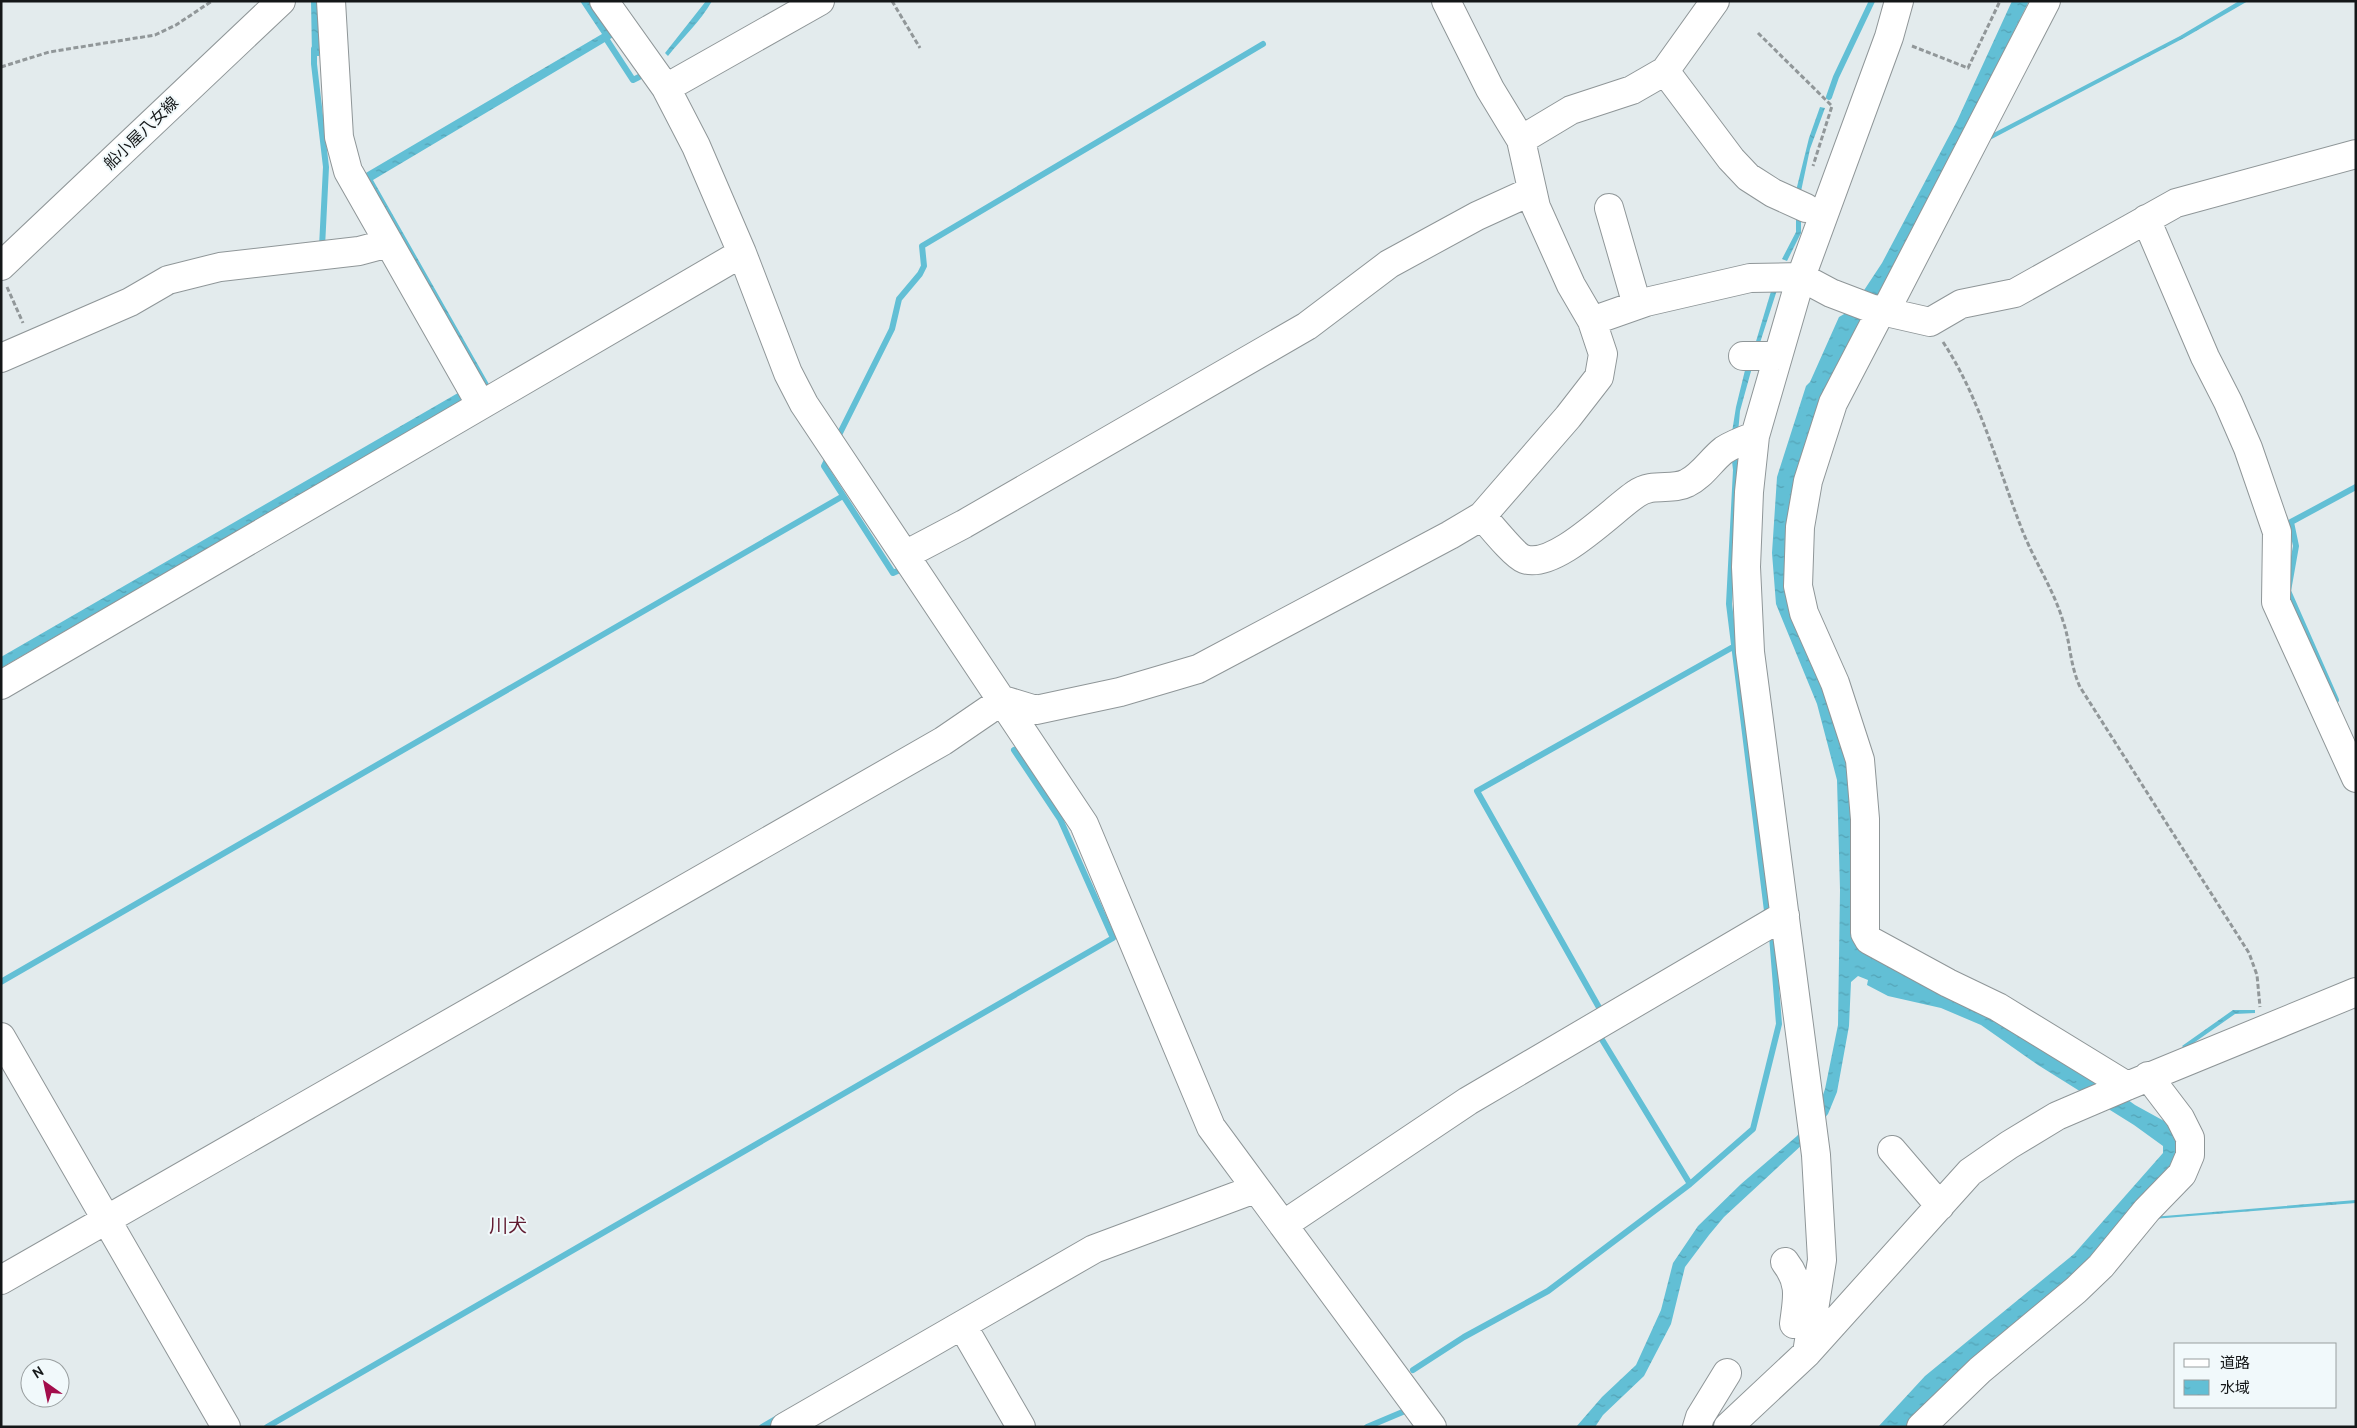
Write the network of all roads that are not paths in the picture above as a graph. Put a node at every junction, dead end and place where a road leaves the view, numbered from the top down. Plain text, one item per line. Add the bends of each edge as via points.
1 (281, 1) edge
2 (330, 1) edge
3 (604, 1) edge
4 (820, 1) edge
5 (1446, 1) edge
6 (1715, 1) edge
7 (1900, 1) edge
8 (2046, 1) edge
9 (1664, 71) junction
10 (666, 88) junction
11 (1521, 140) junction
12 (2356, 154) edge
13 (1532, 191) junction
14 (1609, 208) dead end
15 (1806, 208) road end
16 (2146, 219) junction
17 (388, 243) junction
18 (742, 253) junction
19 (3, 274) edge
20 (1801, 277) junction
21 (1637, 305) junction
22 (1880, 310) junction
23 (1592, 321) junction
24 (1743, 356) dead end
25 (1778, 356) junction
26 (1, 358) edge
27 (476, 395) junction
28 (1755, 436) junction
29 (1482, 516) junction
30 (905, 555) junction
31 (1, 685) edge
32 (1003, 700) junction
33 (2356, 777) edge
34 (1785, 915) junction
35 (2356, 992) edge
36 (1, 1037) edge
37 (2137, 1081) junction
38 (1892, 1150) dead end
39 (1255, 1189) junction
40 (1940, 1206) junction
41 (106, 1220) junction
42 (1283, 1225) junction
43 (1785, 1262) dead end
44 (1, 1280) edge
45 (962, 1325) junction
46 (1807, 1353) junction
47 (1727, 1372) dead end
48 (1784, 1375) junction
49 (226, 1427) edge
50 (785, 1427) edge
51 (1021, 1427) edge
52 (1432, 1427) edge
53 (1697, 1427) edge
54 (1728, 1427) edge
55 (1922, 1427) edge

1 - 19 street, 船小屋八女線
2 - 17 street via 339,137 348,171
3 - 10 street
4 - 10 street
5 - 11 street via 1490,89
6 - 9 street
7 - 20 street
8 - 22 street
9 - 11 street via 1632,90 1571,110
9 - 15 street via 1748,177
10 - 18 street via 696,146
11 - 13 street
12 - 16 street via 2176,203
13 - 23 street via 1571,285
13 - 30 street via 1477,216 1390,264 1307,326
14 - 21 street
16 - 22 street via 2015,294 1960,304 1930,322
16 - 33 street via 2248,448 2277,532 2276,602
17 - 26 street via 359,251 220,267 168,280 130,302
17 - 27 street
18 - 27 street
18 - 30 street via 788,373 804,404
20 - 21 street via 1750,278
20 - 22 street via 1844,298
20 - 25 street
21 - 23 street
22 - 37 street via 1833,403 1808,481 1800,527 1798,586 1804,613 1835,683 1860,760 1865,819 1865,933 1868,940
23 - 29 street via 1603,354 1599,377 1568,418
24 - 25 street
25 - 28 street
27 - 31 street
28 - 29 street via 1724,451 1686,484 1649,487 1636,494 1563,550 1538,561 1523,559
28 - 34 street via 1746,567 1750,652
29 - 32 street via 1198,669 1120,692 1036,710
30 - 32 street
32 - 39 street via 1084,824 1211,1127
32 - 41 street via 943,741
34 - 42 street via 1468,1101
34 - 46 street via 1812,1125 1822,1260
35 - 37 street
36 - 41 street
37 - 40 street via 2057,1116 2009,1144 1970,1172
37 - 55 street via 2180,1118 2190,1138 2190,1155 2182,1174 2076,1290 1980,1370
38 - 40 street
39 - 42 street
39 - 45 street via 1094,1249
40 - 46 street
41 - 44 street
41 - 49 street
42 - 52 street
43 - 48 street via 1795,1274 1798,1290
45 - 50 street
45 - 51 street
46 - 48 street
47 - 53 street
48 - 54 street

